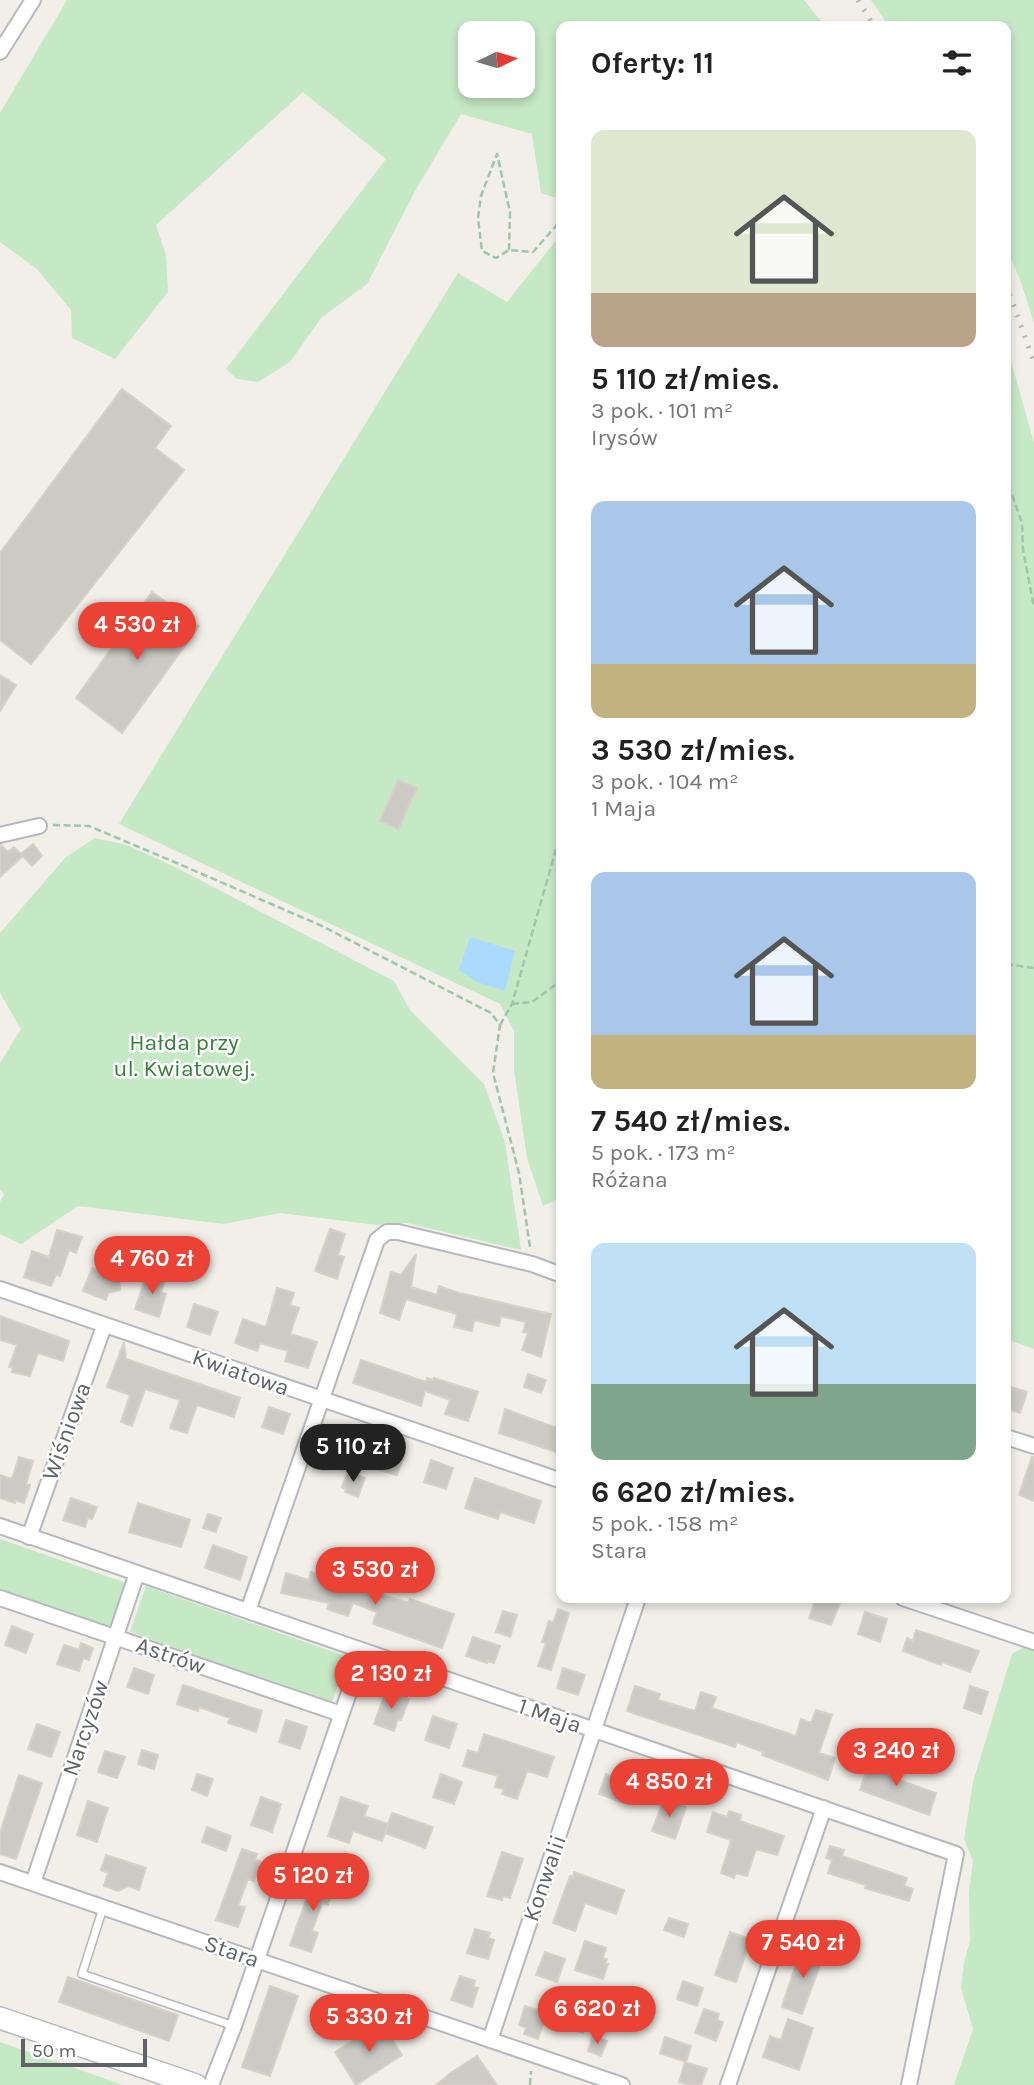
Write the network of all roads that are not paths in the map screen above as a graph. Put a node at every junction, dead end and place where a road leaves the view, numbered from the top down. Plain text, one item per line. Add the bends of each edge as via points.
1 (33, 0) edge
2 (0, 52) edge
3 (39, 826) road end
4 (0, 835) edge
5 (556, 1273) edge
6 (0, 1289) edge
7 (104, 1326) junction
8 (322, 1400) junction
9 (1011, 1439) edge
10 (1034, 1446) edge
11 (556, 1479) edge
12 (0, 1527) edge
13 (29, 1536) junction
14 (137, 1573) junction
15 (0, 1598) edge
16 (636, 1603) edge
17 (919, 1603) edge
18 (248, 1611) junction
19 (116, 1636) junction
20 (1034, 1642) edge
21 (363, 1652) junction
22 (341, 1714) junction
23 (594, 1730) junction
24 (824, 1808) junction
25 (0, 1872) edge
26 (33, 1883) junction
27 (104, 1907) junction
28 (257, 1959) junction
29 (0, 2018) edge
30 (234, 2026) junction
31 (489, 2040) junction
32 (196, 2085) edge
33 (211, 2085) edge
34 (622, 2085) edge
35 (728, 2085) edge
36 (909, 2085) edge

1 - 2 street
3 - 4 street
5 - 8 street via 387,1232 377,1240
6 - 7 street, Kwiatowa
7 - 8 street, Kwiatowa
7 - 13 street, Wiśniowa
8 - 11 street, Kwiatowa
8 - 18 street
9 - 10 street
12 - 13 street, 1 Maja
13 - 14 street, 1 Maja
14 - 18 street, 1 Maja
14 - 19 street, Narcyzów
15 - 19 street, Astrów
16 - 23 street, Konwalii
17 - 20 street
18 - 21 street, 1 Maja
19 - 22 street, Astrów
19 - 26 street, Narcyzów
21 - 22 street
21 - 23 street, 1 Maja
22 - 28 street
23 - 24 street, 1 Maja
23 - 31 street, Konwalii
24 - 35 street
24 - 36 street, 1 Maja via 956,1854
25 - 26 street, Stara
26 - 27 street, Stara
27 - 28 street, Stara
27 - 30 lane via 82,1974
28 - 30 street
28 - 31 street, Stara
29 - 32 street
30 - 33 street
31 - 34 street, Stara

